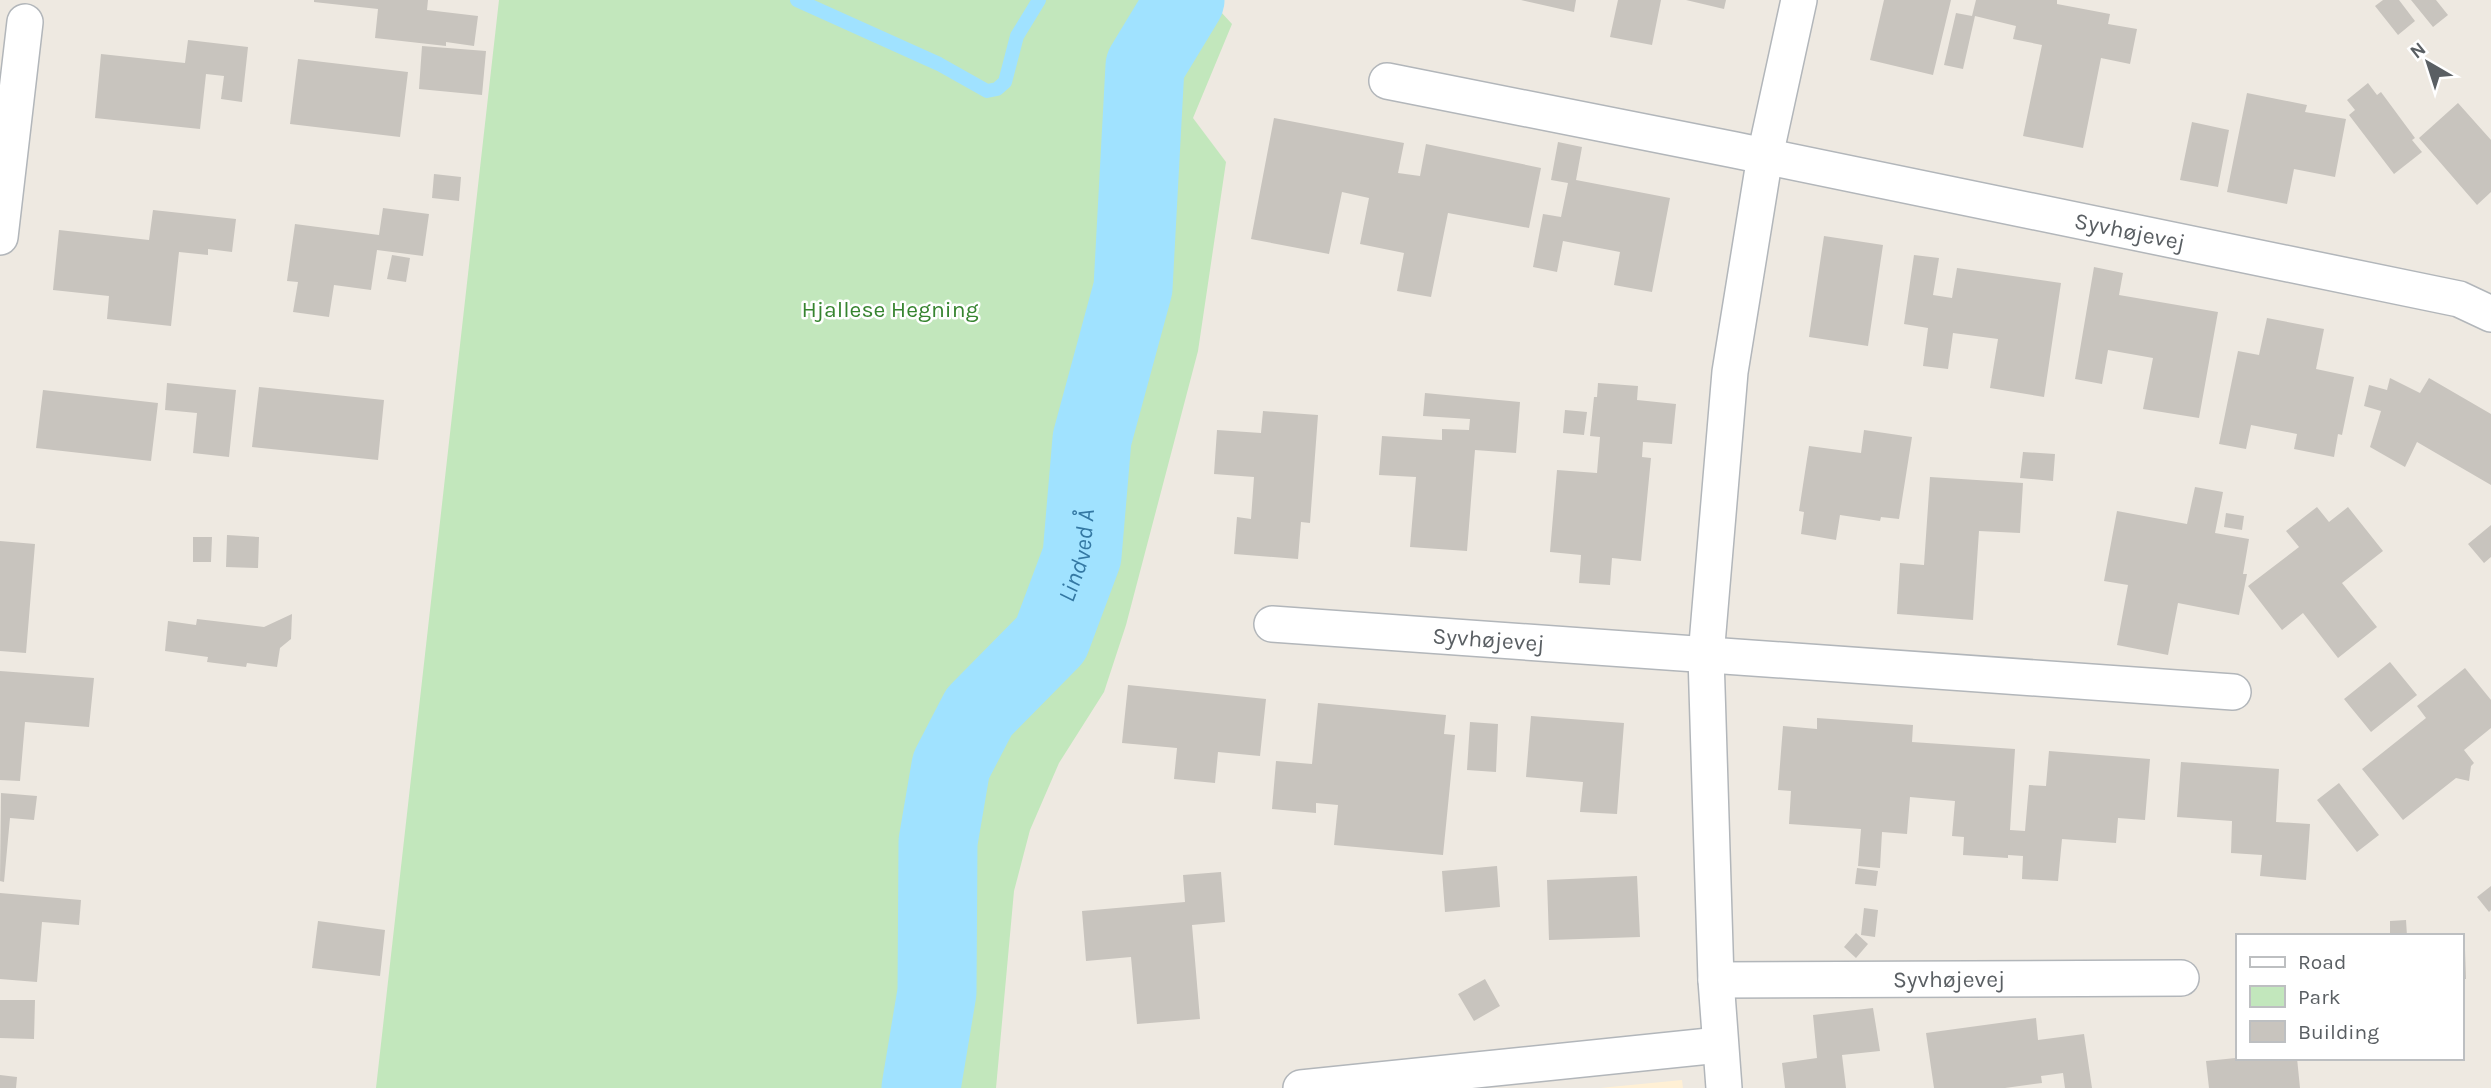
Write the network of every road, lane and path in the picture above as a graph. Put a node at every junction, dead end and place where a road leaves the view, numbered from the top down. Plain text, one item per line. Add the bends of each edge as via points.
1 (1799, 0) edge
2 (25, 22) dead end
3 (1387, 81) dead end
4 (1765, 156) junction
5 (0, 237) edge
6 (2491, 314) edge
7 (1272, 624) dead end
8 (1706, 656) junction
9 (2233, 692) dead end
10 (2181, 978) dead end
11 (1716, 980) junction
12 (1719, 1045) junction
13 (1301, 1088) edge
14 (1724, 1088) edge

1 - 4 street
2 - 5 street
3 - 4 street, Syvhøjevej
4 - 6 street, Syvhøjevej via 2459,299
4 - 8 street via 1730,372
7 - 8 street, Syvhøjevej
8 - 9 street, Syvhøjevej
8 - 11 street
10 - 11 street, Syvhøjevej
11 - 12 street
12 - 13 street
12 - 14 street

